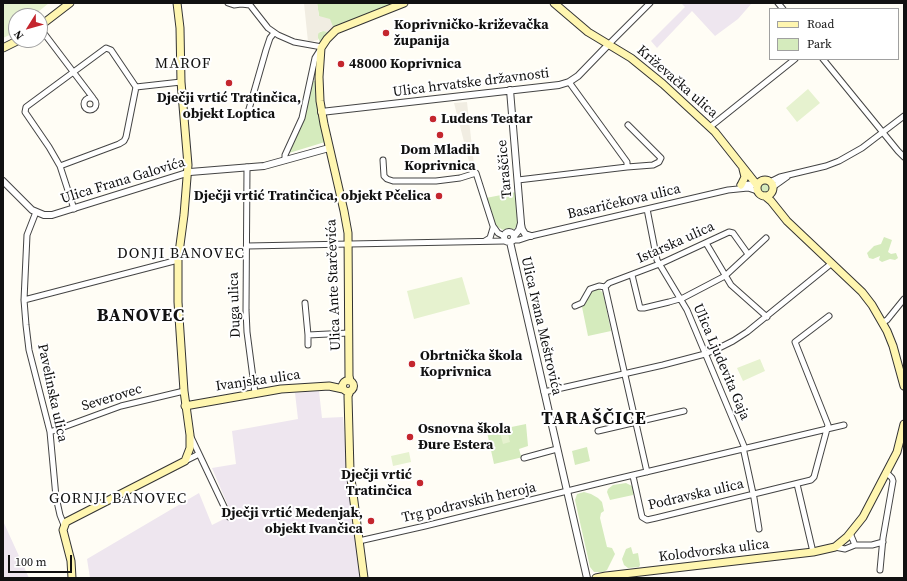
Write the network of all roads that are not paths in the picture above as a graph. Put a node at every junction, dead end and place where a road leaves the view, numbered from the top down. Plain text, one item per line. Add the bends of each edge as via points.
1 (70, 3) edge
2 (177, 3) edge
3 (228, 3) edge
4 (404, 3) edge
5 (554, 3) edge
6 (646, 4) edge
7 (48, 21) edge
8 (274, 33) junction
9 (48, 38) edge
10 (608, 45) junction
11 (322, 47) junction
12 (794, 60) edge
13 (824, 60) edge
14 (73, 72) junction
15 (319, 79) junction
16 (310, 81) junction
17 (181, 82) junction
18 (569, 82) junction
19 (136, 87) junction
20 (510, 90) junction
21 (93, 98) dead end
22 (322, 112) junction
23 (247, 116) dead end
24 (904, 116) edge
25 (628, 125) dead end
26 (710, 127) junction
27 (883, 132) junction
28 (329, 148) junction
29 (904, 157) edge
30 (285, 160) junction
31 (383, 160) dead end
32 (740, 164) junction
33 (60, 166) junction
34 (627, 167) junction
35 (247, 168) junction
36 (188, 172) junction
37 (518, 180) junction
38 (3, 181) edge
39 (741, 185) junction
40 (758, 186) junction
41 (770, 189) junction
42 (728, 190) junction
43 (74, 209) junction
44 (647, 209) junction
45 (36, 212) junction
46 (521, 223) junction
47 (493, 228) junction
48 (508, 237) junction
49 (528, 237) junction
50 (766, 238) dead end
51 (487, 241) junction
52 (706, 243) junction
53 (349, 244) junction
54 (247, 246) junction
55 (748, 254) junction
56 (178, 260) junction
57 (832, 263) junction
58 (659, 264) junction
59 (632, 275) junction
60 (725, 276) junction
61 (605, 287) junction
62 (680, 299) junction
63 (904, 299) edge
64 (24, 300) junction
65 (306, 303) dead end
66 (575, 306) dead end
67 (830, 316) dead end
68 (767, 317) junction
69 (883, 322) junction
70 (349, 333) junction
71 (308, 335) junction
72 (308, 345) dead end
73 (705, 354) junction
74 (625, 373) junction
75 (346, 386) junction
76 (904, 386) edge
77 (184, 390) junction
78 (544, 392) junction
79 (255, 393) junction
80 (185, 406) junction
81 (684, 411) dead end
82 (636, 422) junction
83 (904, 424) edge
84 (844, 425) dead end
85 (827, 429) junction
86 (598, 431) dead end
87 (50, 432) junction
88 (190, 435) junction
89 (557, 449) junction
90 (744, 449) junction
91 (199, 454) junction
92 (524, 458) dead end
93 (185, 461) junction
94 (647, 472) junction
95 (887, 473) junction
96 (633, 476) junction
97 (797, 484) junction
98 (567, 492) junction
99 (753, 494) junction
100 (229, 517) dead end
101 (64, 525) junction
102 (759, 529) dead end
103 (850, 533) junction
104 (359, 541) junction
105 (883, 542) junction
106 (855, 545) junction
107 (835, 547) junction
108 (813, 552) junction
109 (880, 570) dead end
110 (72, 578) edge
111 (364, 578) edge
112 (587, 578) edge
113 (596, 578) edge

1 - 7 main road
2 - 17 main road
3 - 8 street via 250,5
4 - 11 main road via 336,30
5 - 10 main road, Križevačka ulica via 588,32
6 - 10 street
8 - 11 street via 294,42
8 - 23 street via 266,50
9 - 14 street
10 - 18 street, Ulica hrvatske državnosti
10 - 26 main road, Križevačka ulica via 642,66
11 - 15 main road, Ulica Ante Starčevića
11 - 16 street via 315,58
12 - 26 street
13 - 27 street
14 - 19 street via 108,48
14 - 21 street
14 - 33 street via 25,110
15 - 16 street
15 - 22 main road, Ulica Ante Starčevića
16 - 30 street via 302,118
17 - 19 street
17 - 36 main road
18 - 20 street, Ulica hrvatske državnosti
18 - 34 street via 627,162
19 - 33 street via 124,141
20 - 22 street, Ulica hrvatske državnosti
20 - 37 street, Taraščice
22 - 28 main road, Ulica Ante Starčevića
24 - 27 street
25 - 34 street via 661,158 653,165
26 - 32 main road, Križevačka ulica
27 - 29 street
27 - 41 street via 839,161 780,178
28 - 30 street, Ulica Frana Galovića
28 - 53 main road, Ulica Ante Starčevića via 344,210
30 - 35 street, Ulica Frana Galovića
31 - 47 street via 384,176 393,181 436,181 476,173
32 - 39 main road via 745,177
32 - 40 main road, Križevačka ulica via 756,177
33 - 43 street
34 - 37 street
35 - 36 street, Ulica Frana Galovića
35 - 54 street, Duga ulica
36 - 43 street, Ulica Frana Galovića
36 - 56 main road
37 - 46 street, Taraščice
38 - 45 street
39 - 40 street, Basaričekova ulica
39 - 42 street, Basaričekova ulica
40 - 41 main road via 766,180
40 - 41 main road, Križevačka ulica via 760,195
40 - 42 street, Basaričekova ulica
41 - 57 main road via 770,201 782,216
42 - 44 street, Basaričekova ulica
43 - 45 street, Ulica Frana Galovića via 52,215
44 - 49 street, Basaričekova ulica
44 - 58 street, Ulica Ljudevita Gaja
45 - 64 street, Pavelinska ulica via 27,235
46 - 48 street via 519,230
46 - 49 street
47 - 48 street
47 - 51 street
48 - 49 street, Basaričekova ulica
48 - 51 street, Basaričekova ulica
48 - 78 street, Ulica Ivana Meštrovića
50 - 55 street
51 - 53 street, Basaričekova ulica
52 - 55 street, Istarska ulica via 731,232
52 - 58 street, Istarska ulica
52 - 60 street
53 - 54 street, Basaričekova ulica
53 - 70 main road, Ulica Ante Starčevića
54 - 79 street, Duga ulica via 247,332
55 - 60 street
56 - 64 street
56 - 77 main road
57 - 68 street
57 - 69 main road via 862,292
58 - 59 street, Istarska ulica
58 - 62 street, Ulica Ljudevita Gaja
59 - 61 street, Istarska ulica via 609,283
59 - 62 street via 640,308
60 - 62 street
60 - 68 street via 736,292
61 - 66 street, Istarska ulica via 590,289 582,303
61 - 74 street
62 - 73 street, Ulica Ljudevita Gaja
63 - 69 street
64 - 87 street, Pavelinska ulica via 29,350
65 - 71 street
67 - 85 street via 795,342 828,425
68 - 73 street via 733,341
69 - 76 main road via 893,346
70 - 71 street
70 - 75 main road, Ulica Ante Starčevića
71 - 72 street
73 - 74 street
73 - 90 street, Ulica Ljudevita Gaja
74 - 78 street
74 - 82 street
75 - 79 main road, Ivanjska ulica
75 - 104 main road, Ulica Ante Starčevića via 350,471
77 - 80 main road
77 - 87 street, Severovec via 121,406
78 - 89 street, Ulica Ivana Meštrovića
79 - 80 main road, Ivanjska ulica
80 - 88 main road
81 - 82 street
82 - 86 street
82 - 94 street
83 - 95 main road via 899,447
84 - 85 street, Trg podravskih heroja
85 - 90 street, Trg podravskih heroja
85 - 97 street, Podravska ulica via 814,476 809,481
87 - 101 street, Pavelinska ulica via 56,497
88 - 91 street
88 - 93 main road via 190,448
89 - 92 street
89 - 98 street, Ulica Ivana Meštrovića
90 - 94 street, Trg podravskih heroja
90 - 99 street, Ulica Ljudevita Gaja
91 - 93 street
91 - 100 street
93 - 101 main road
94 - 96 street, Trg podravskih heroja
95 - 103 main road via 863,517
95 - 105 street via 893,481
96 - 98 street, Trg podravskih heroja
96 - 99 street, Podravska ulica via 642,515 646,520
97 - 99 street, Podravska ulica
97 - 108 street
98 - 104 street, Trg podravskih heroja
98 - 112 street, Ulica Ivana Meštrovića
99 - 102 street, Ulica Ljudevita Gaja
101 - 110 main road, Pavelinska ulica
103 - 106 street
103 - 107 main road
104 - 111 main road, Ulica Ante Starčevića
105 - 106 street
105 - 109 street
106 - 107 street via 845,549
107 - 108 main road, Kolodvorska ulica
108 - 113 main road, Kolodvorska ulica

